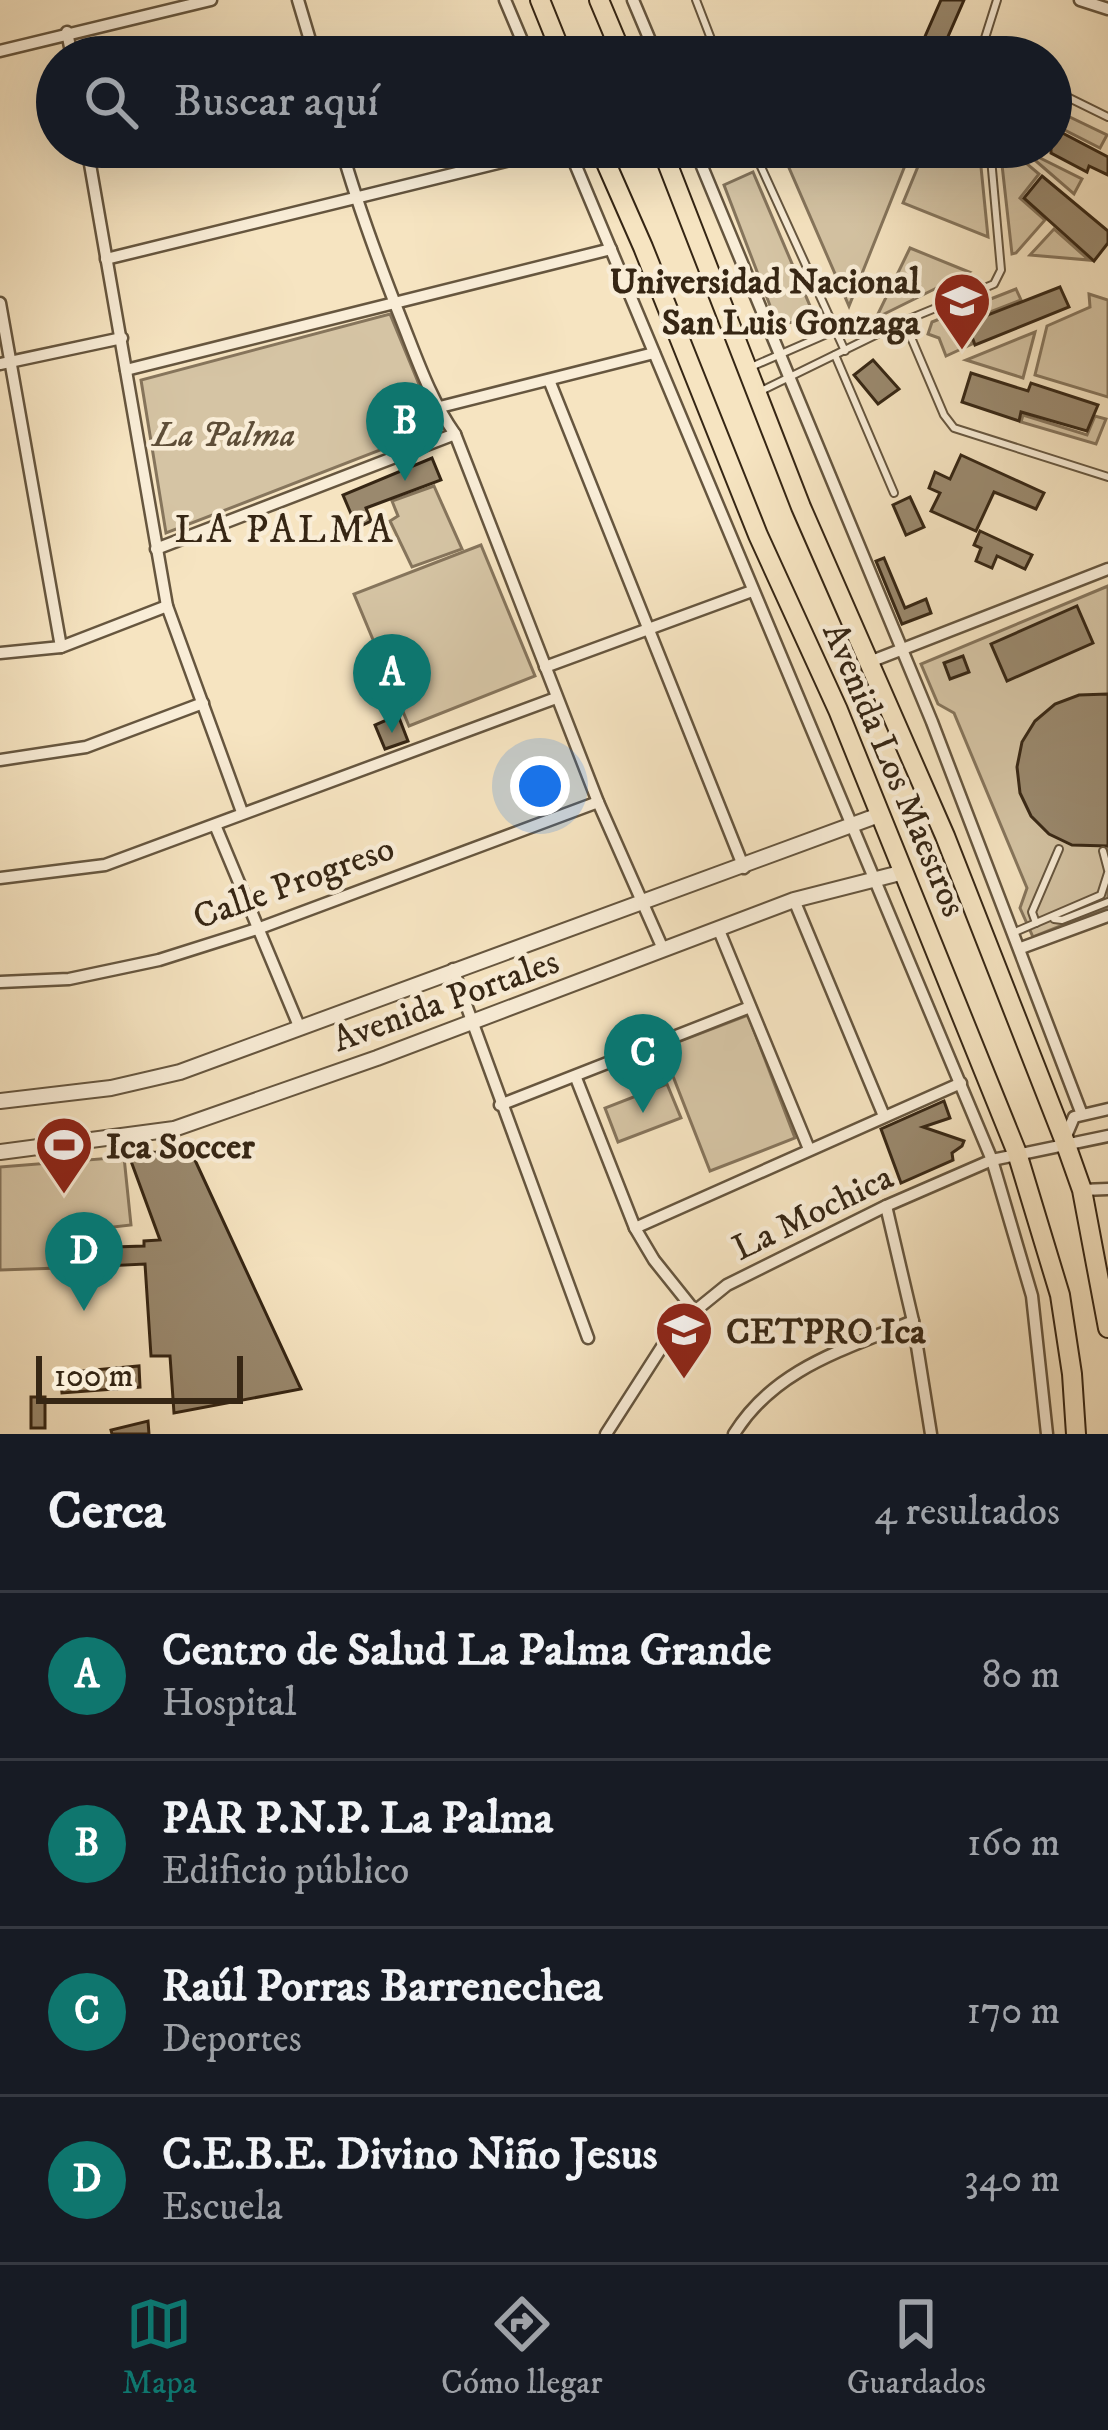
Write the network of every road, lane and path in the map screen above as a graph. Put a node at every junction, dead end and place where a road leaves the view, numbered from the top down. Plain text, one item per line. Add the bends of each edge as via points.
1 (211, 0) edge
2 (298, 0) edge
3 (505, 0) edge
4 (541, 0) edge
5 (599, 0) edge
6 (633, 0) edge
7 (696, 0) edge
8 (997, 0) edge
9 (1080, 0) edge
10 (1108, 9) edge
11 (68, 32) junction
12 (54, 36) edge
13 (69, 36) edge
14 (309, 36) edge
15 (521, 36) edge
16 (555, 36) edge
17 (614, 36) edge
18 (648, 36) edge
19 (710, 36) edge
20 (987, 36) edge
21 (36, 41) edge
22 (0, 51) edge
23 (1072, 99) edge
24 (1108, 117) edge
25 (92, 168) edge
26 (347, 168) edge
27 (482, 168) edge
28 (574, 168) edge
29 (608, 168) edge
30 (669, 168) edge
31 (703, 168) edge
32 (762, 168) edge
33 (992, 168) edge
34 (356, 200) junction
35 (611, 249) junction
36 (106, 259) junction
37 (0, 303) edge
38 (396, 306) junction
39 (904, 321) junction
40 (836, 330) junction
41 (122, 338) junction
42 (845, 351) junction
43 (654, 352) junction
44 (780, 355) junction
45 (835, 355) junction
46 (5, 363) edge
47 (749, 368) junction
48 (126, 370) junction
49 (789, 377) junction
50 (549, 380) junction
51 (759, 392) junction
52 (436, 408) junction
53 (455, 434) junction
54 (1108, 477) edge
55 (894, 493) dead end
56 (156, 549) junction
57 (1108, 569) edge
58 (752, 591) junction
59 (167, 605) junction
60 (649, 630) junction
61 (61, 646) junction
62 (902, 650) junction
63 (0, 653) edge
64 (872, 662) junction
65 (545, 667) junction
66 (556, 698) junction
67 (203, 703) junction
68 (0, 760) edge
69 (598, 802) junction
70 (242, 812) junction
71 (879, 815) junction
72 (214, 825) junction
73 (850, 826) junction
74 (1059, 849) dead end
75 (1103, 851) dead end
76 (744, 868) junction
77 (904, 872) junction
78 (1108, 872) edge
79 (0, 878) edge
80 (874, 879) junction
81 (794, 900) junction
82 (641, 902) junction
83 (1108, 902) edge
84 (1108, 916) edge
85 (1050, 918) junction
86 (1036, 924) junction
87 (260, 928) junction
88 (718, 928) junction
89 (1015, 932) junction
90 (1022, 948) junction
91 (663, 949) junction
92 (453, 969) junction
93 (0, 982) edge
94 (750, 1007) junction
95 (470, 1022) junction
96 (299, 1026) junction
97 (576, 1078) junction
98 (961, 1083) junction
99 (0, 1101) edge
100 (500, 1105) junction
101 (1108, 1109) edge
102 (1081, 1112) junction
103 (884, 1116) junction
104 (1108, 1136) edge
105 (1065, 1142) junction
106 (809, 1149) junction
107 (0, 1152) edge
108 (1018, 1153) junction
109 (992, 1160) junction
110 (1108, 1189) edge
111 (1082, 1190) junction
112 (886, 1206) junction
113 (635, 1228) junction
114 (694, 1310) junction
115 (913, 1321) junction
116 (1108, 1328) edge
117 (588, 1338) dead end
118 (606, 1434) edge
119 (734, 1434) edge
120 (931, 1434) edge
121 (1047, 1434) edge
122 (1076, 1434) edge

1 - 11 street
2 - 14 street
3 - 15 street
4 - 16 highway
5 - 17 highway
6 - 18 street
7 - 19 lane
8 - 20 lane
9 - 10 street
11 - 12 street
11 - 13 street
21 - 22 street
23 - 24 lane
25 - 36 street
26 - 34 street
27 - 34 street
28 - 35 street
29 - 71 highway, Avenida Los Maestros
30 - 47 highway, Avenida Los Maestros
31 - 44 street
32 - 40 lane
33 - 39 lane via 1000,276
34 - 36 street
34 - 38 street
35 - 38 street
35 - 43 street
36 - 41 street
37 - 46 street
38 - 48 street
38 - 52 street
39 - 42 lane
39 - 54 lane via 954,428
40 - 42 lane
40 - 44 lane
41 - 46 street
41 - 48 street
42 - 45 lane
43 - 50 street
43 - 58 street
44 - 47 lane
44 - 49 street
45 - 49 lane
45 - 55 lane
46 - 61 street
47 - 51 highway, Avenida Los Maestros
48 - 56 street
49 - 51 lane
49 - 62 street
50 - 52 street
50 - 60 street
51 - 64 highway, Avenida Los Maestros
52 - 53 street
53 - 56 street
53 - 65 street
56 - 59 street
57 - 62 street
58 - 60 street
58 - 73 street
59 - 61 street
59 - 67 street
60 - 65 street
60 - 76 street
61 - 63 street
62 - 64 street
62 - 89 street
64 - 105 highway, Avenida Los Maestros
65 - 66 street
66 - 69 street
66 - 70 street
67 - 68 street via 86,747
67 - 70 street
69 - 82 street
69 - 87 street, Calle Progreso
70 - 72 street
71 - 73 street, Avenida Portales
71 - 77 highway, Avenida Los Maestros
72 - 79 street via 105,865
72 - 87 street
73 - 76 street, Avenida Portales
73 - 80 street
74 - 86 lane via 1032,912
75 - 78 lane
76 - 82 street, Avenida Portales
77 - 80 street, Avenida Portales
77 - 108 highway, Avenida Los Maestros
78 - 85 lane via 1102,895
80 - 81 street, Avenida Portales
80 - 98 street
81 - 88 street, Avenida Portales
81 - 103 street
82 - 91 street
82 - 92 street, Avenida Portales
83 - 85 lane
84 - 90 street
85 - 86 lane
86 - 89 lane
87 - 93 street, Calle Progreso via 131,968
87 - 96 street
88 - 91 street, Avenida Portales
88 - 94 street
89 - 90 street
90 - 102 street
91 - 95 street, Avenida Portales
92 - 95 street
92 - 96 street, Avenida Portales
94 - 97 street
94 - 106 street
95 - 100 street
95 - 107 street, Avenida Portales via 173,1129
96 - 99 street, Avenida Portales via 145,1081
97 - 100 street
97 - 113 street
98 - 103 street
98 - 109 street
100 - 117 street
101 - 102 street
102 - 105 street
103 - 106 street
104 - 105 street, La Mochica
105 - 108 street, La Mochica
105 - 111 highway, Avenida Los Maestros
106 - 113 street
108 - 109 street, La Mochica
108 - 122 highway, Avenida Los Maestros via 1060,1295
109 - 112 street, La Mochica
109 - 121 street via 1032,1296
110 - 111 street
111 - 116 highway, Avenida Los Maestros
112 - 114 street, La Mochica
112 - 115 street
113 - 114 street
114 - 118 street, La Mochica via 663,1342
115 - 119 street via 785,1378
115 - 120 street

